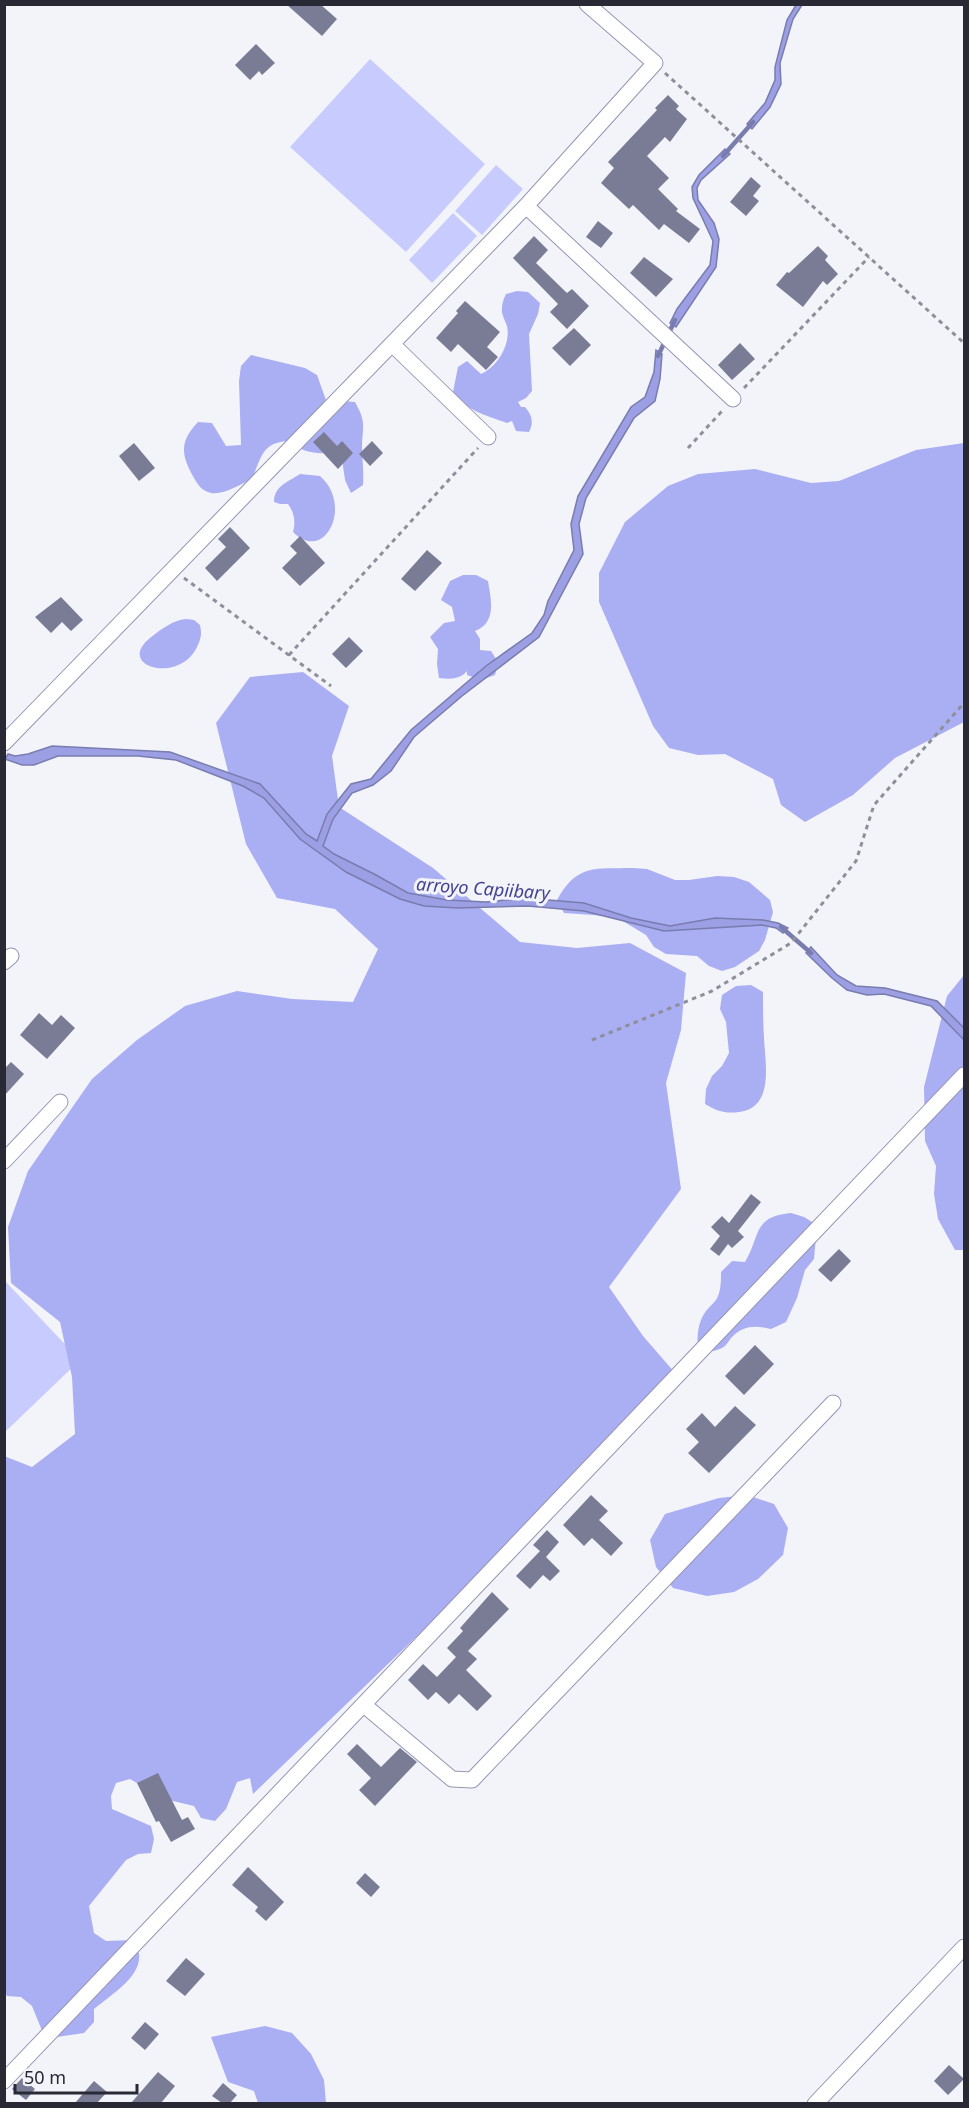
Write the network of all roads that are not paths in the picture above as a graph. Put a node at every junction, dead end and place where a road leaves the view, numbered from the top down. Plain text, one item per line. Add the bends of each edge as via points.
1 (587, 4) edge
2 (526, 206) junction
3 (392, 344) junction
4 (733, 399) road end
5 (488, 437) road end
6 (5, 742) edge
7 (964, 1076) edge
8 (60, 1102) dead end
9 (4, 1161) edge
10 (833, 1403) dead end
11 (364, 1705) junction
12 (964, 1947) edge
13 (4, 2081) edge
14 (815, 2103) edge

1 - 2 street via 655,63
2 - 3 street
2 - 4 street
3 - 5 street
3 - 6 street
7 - 11 street
8 - 9 street
10 - 11 street via 472,1780 452,1779
11 - 13 street
12 - 14 street

